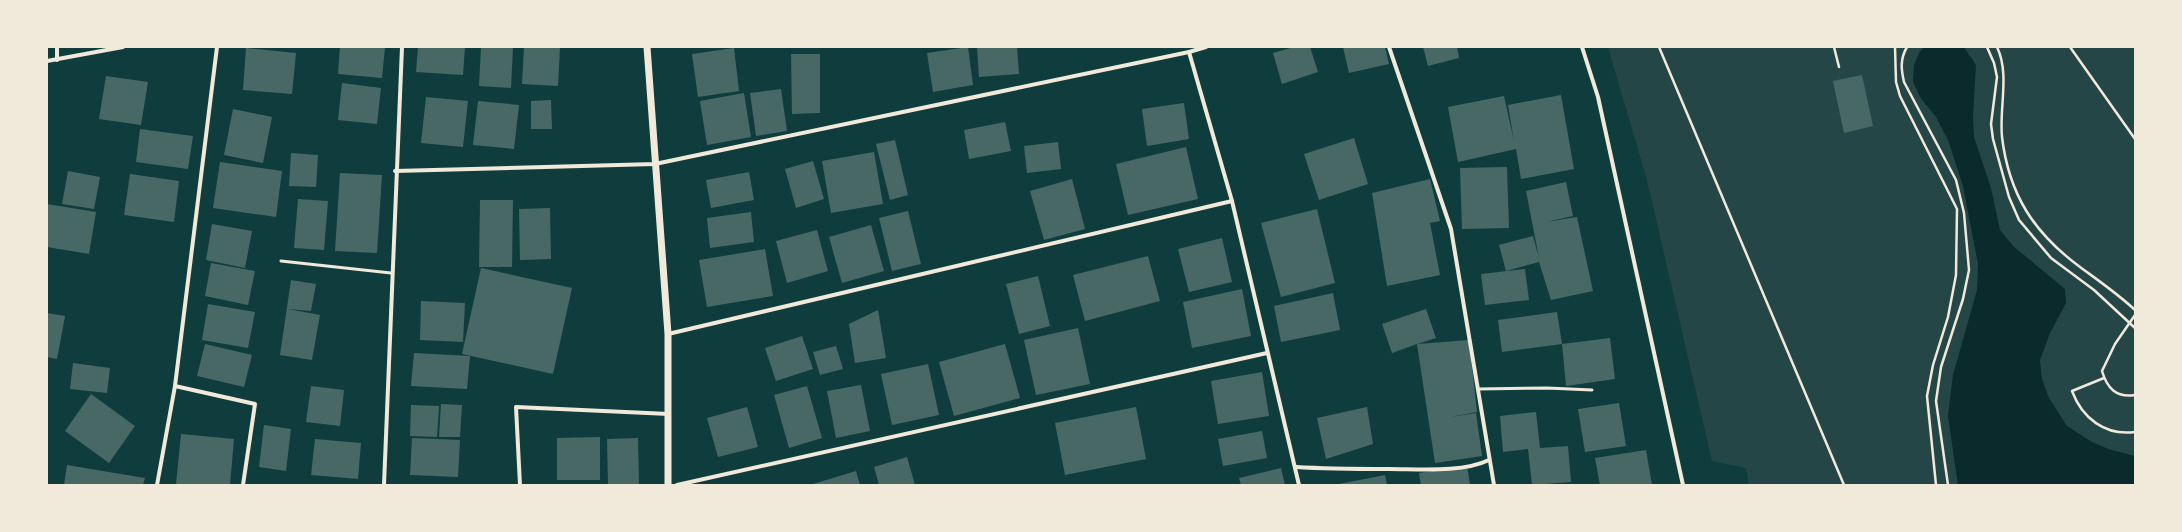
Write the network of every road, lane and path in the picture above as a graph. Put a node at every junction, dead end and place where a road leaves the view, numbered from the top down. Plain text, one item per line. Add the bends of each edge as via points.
1 (57, 47) edge
2 (123, 47) edge
3 (217, 47) edge
4 (402, 47) edge
5 (647, 47) edge
6 (1206, 47) edge
7 (1389, 47) edge
8 (1582, 47) edge
9 (1659, 47) edge
10 (1834, 47) edge
11 (1895, 47) edge
12 (1907, 47) edge
13 (1987, 47) edge
14 (1997, 47) edge
15 (2070, 47) edge
16 (1189, 52) junction
17 (56, 60) junction
18 (47, 61) edge
19 (1839, 67) dead end
20 (2135, 139) edge
21 (655, 164) junction
22 (395, 171) junction
23 (1232, 201) junction
24 (281, 261) dead end
25 (391, 273) junction
26 (2135, 310) edge
27 (2135, 315) edge
28 (2130, 321) junction
29 (2135, 328) edge
30 (668, 334) junction
31 (1267, 353) junction
32 (2104, 378) junction
33 (175, 386) junction
34 (1478, 389) junction
35 (1592, 390) dead end
36 (2135, 395) edge
37 (669, 414) junction
38 (2135, 432) edge
39 (1489, 460) junction
40 (1296, 467) junction
41 (157, 485) edge
42 (243, 485) edge
43 (384, 485) edge
44 (520, 485) edge
45 (668, 485) edge
46 (677, 485) edge
47 (1299, 485) edge
48 (1494, 485) edge
49 (1683, 485) edge
50 (1844, 485) edge
51 (1936, 485) edge
52 (1948, 485) edge

1 - 17 street
2 - 17 street
3 - 33 street
4 - 22 street
5 - 21 street
6 - 16 street
7 - 34 street via 1451,229
8 - 49 street via 1598,97
9 - 50 path
10 - 19 path
11 - 51 path via 1896,82 1900,96 1957,210 1956,276 1948,317 1933,365 1928,396
12 - 52 path via 1902,55 1904,82 1956,180 1964,213 1969,270 1941,367 1936,401
13 - 28 path via 1997,77 1991,124 1993,139 2009,197 2019,220 2051,258
14 - 26 path via 2003,70 2002,138 2014,188 2022,206 2048,241
15 - 20 path
16 - 21 street
16 - 23 street
17 - 18 street
21 - 22 street
21 - 30 street
22 - 25 street
23 - 30 street
23 - 31 street
24 - 25 lane
25 - 43 street
27 - 28 path
28 - 29 path
28 - 32 path via 2107,358 2102,371
30 - 37 street
31 - 40 street
31 - 46 street
32 - 36 path via 2106,384 2115,392
32 - 38 path via 2072,391 2077,404 2086,417 2105,431
33 - 41 street
33 - 42 street via 255,404
34 - 35 lane
34 - 39 street
37 - 44 street via 516,407
37 - 45 street
39 - 40 street via 1435,469
39 - 48 street
40 - 47 street

